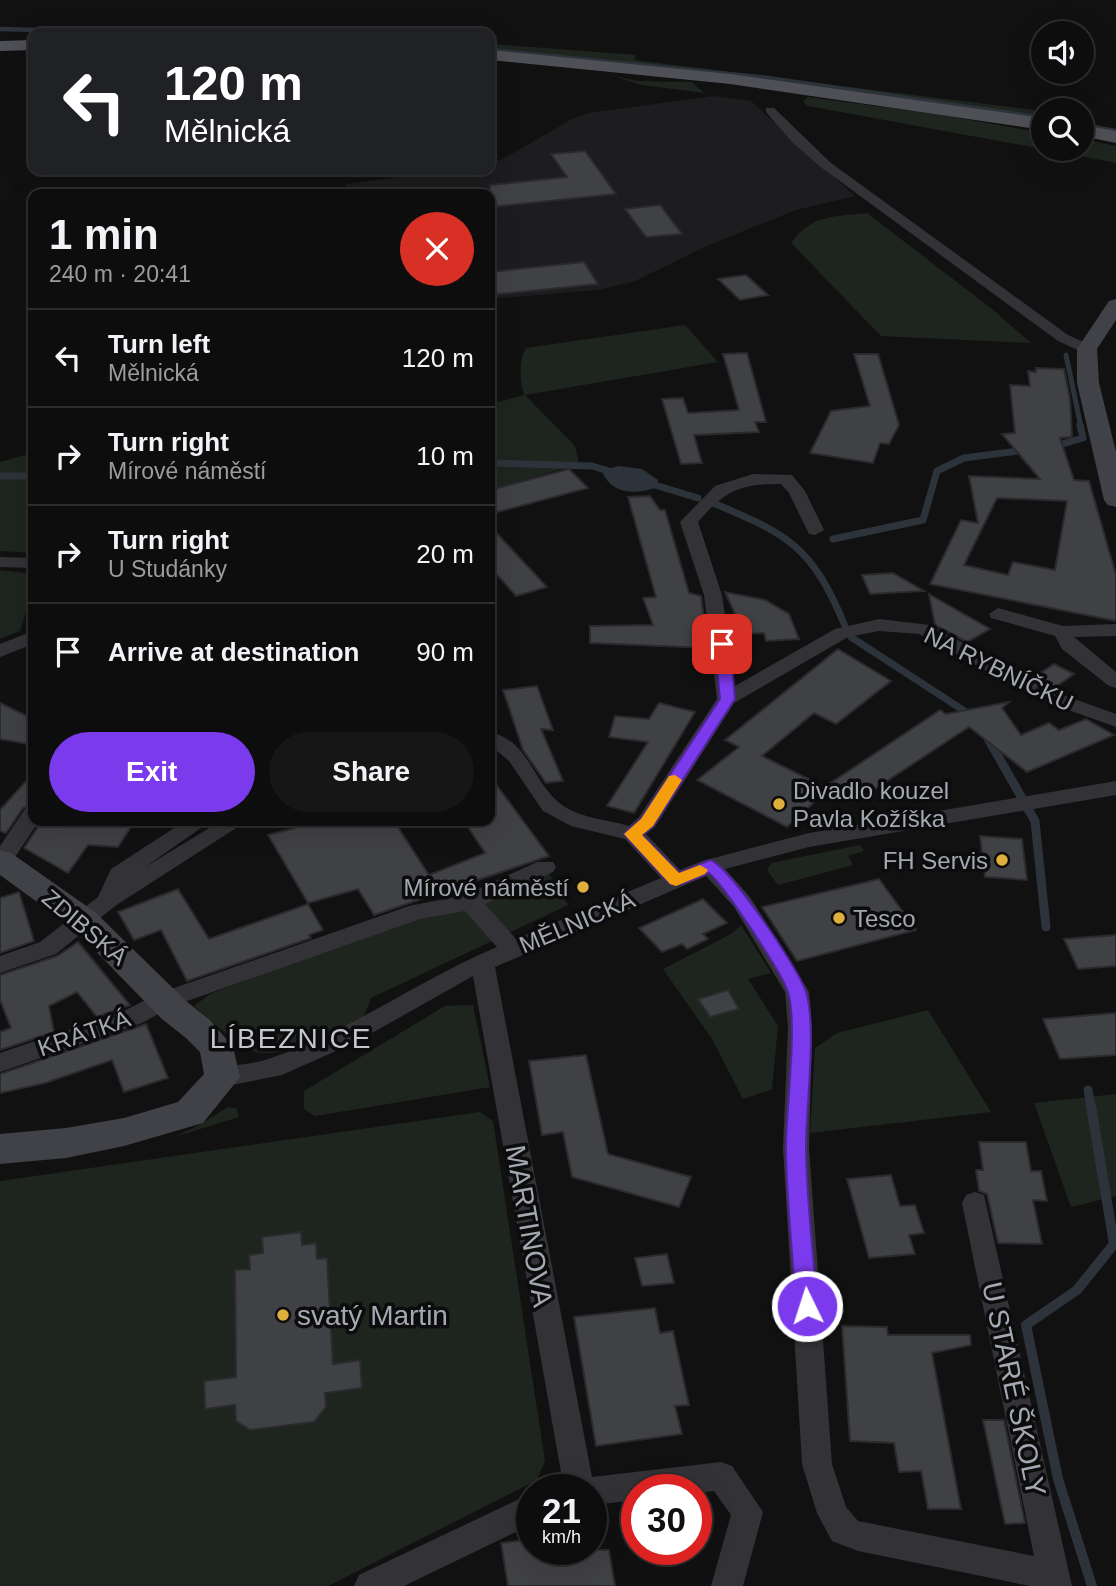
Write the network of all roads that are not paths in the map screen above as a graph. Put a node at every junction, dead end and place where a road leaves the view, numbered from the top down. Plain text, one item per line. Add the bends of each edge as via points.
1 (0, 37) edge
2 (28, 38) edge
3 (28, 45) edge
4 (0, 46) edge
5 (495, 56) edge
6 (770, 110) dead end
7 (1031, 122) edge
8 (1094, 133) edge
9 (1116, 137) edge
10 (1116, 305) edge
11 (1087, 349) junction
12 (1112, 470) edge
13 (1116, 500) edge
14 (815, 530) dead end
15 (0, 562) edge
16 (28, 563) edge
17 (998, 614) dead end
18 (1116, 630) edge
19 (1062, 632) junction
20 (28, 639) edge
21 (0, 651) edge
22 (1116, 682) edge
23 (727, 699) junction
24 (1116, 721) edge
25 (495, 740) edge
26 (1116, 788) edge
27 (28, 821) edge
28 (192, 826) edge
29 (228, 826) edge
30 (633, 834) junction
31 (0, 860) edge
32 (710, 866) junction
33 (545, 867) dead end
34 (676, 880) junction
35 (470, 902) junction
36 (96, 910) junction
37 (512, 949) junction
38 (482, 962) junction
39 (0, 965) edge
40 (165, 1000) junction
41 (0, 1063) edge
42 (222, 1077) junction
43 (0, 1149) edge
44 (975, 1203) dead end
45 (576, 1474) edge
46 (607, 1489) edge
47 (516, 1515) edge
48 (1054, 1581) edge
49 (370, 1586) edge
50 (727, 1586) edge

1 - 2 main road
3 - 4 main road
5 - 7 main road via 730,79
6 - 11 street via 786,131 847,184 1063,338
8 - 9 main road
10 - 11 street
11 - 12 street via 1088,383
12 - 13 street
14 - 23 street via 797,491 786,479 739,479 715,491 690,523 713,595
15 - 16 street
17 - 19 street
18 - 19 street
19 - 22 street via 1069,645
20 - 21 street
23 - 24 street, NA RYBNÍČKU via 842,633 879,625 923,629 1045,695
23 - 30 street via 647,822
25 - 30 street via 513,751 533,787 552,808 580,821
26 - 32 street, MĚLNICKÁ via 809,840
27 - 31 street
28 - 36 street via 119,874
29 - 36 street
30 - 34 street
31 - 36 street, ZDIBSKÁ
32 - 34 street, MĚLNICKÁ
32 - 48 street via 742,902 797,992 796,1148 817,1464 833,1513 842,1530 858,1536
33 - 35 street
34 - 37 street, MĚLNICKÁ
35 - 37 street
35 - 40 street via 416,912
36 - 39 street via 48,948
36 - 40 street, ZDIBSKÁ
37 - 38 street, MĚLNICKÁ
38 - 42 street, MĚLNICKÁ via 347,1036 273,1068
38 - 45 street, MARTINOVA
40 - 41 street, KRÁTKÁ via 134,1017
40 - 42 street via 216,1048
42 - 43 street via 190,1113 66,1143
44 - 48 street, U STARÉ ŠKOLY
46 - 50 street via 721,1476 747,1511
47 - 49 street

